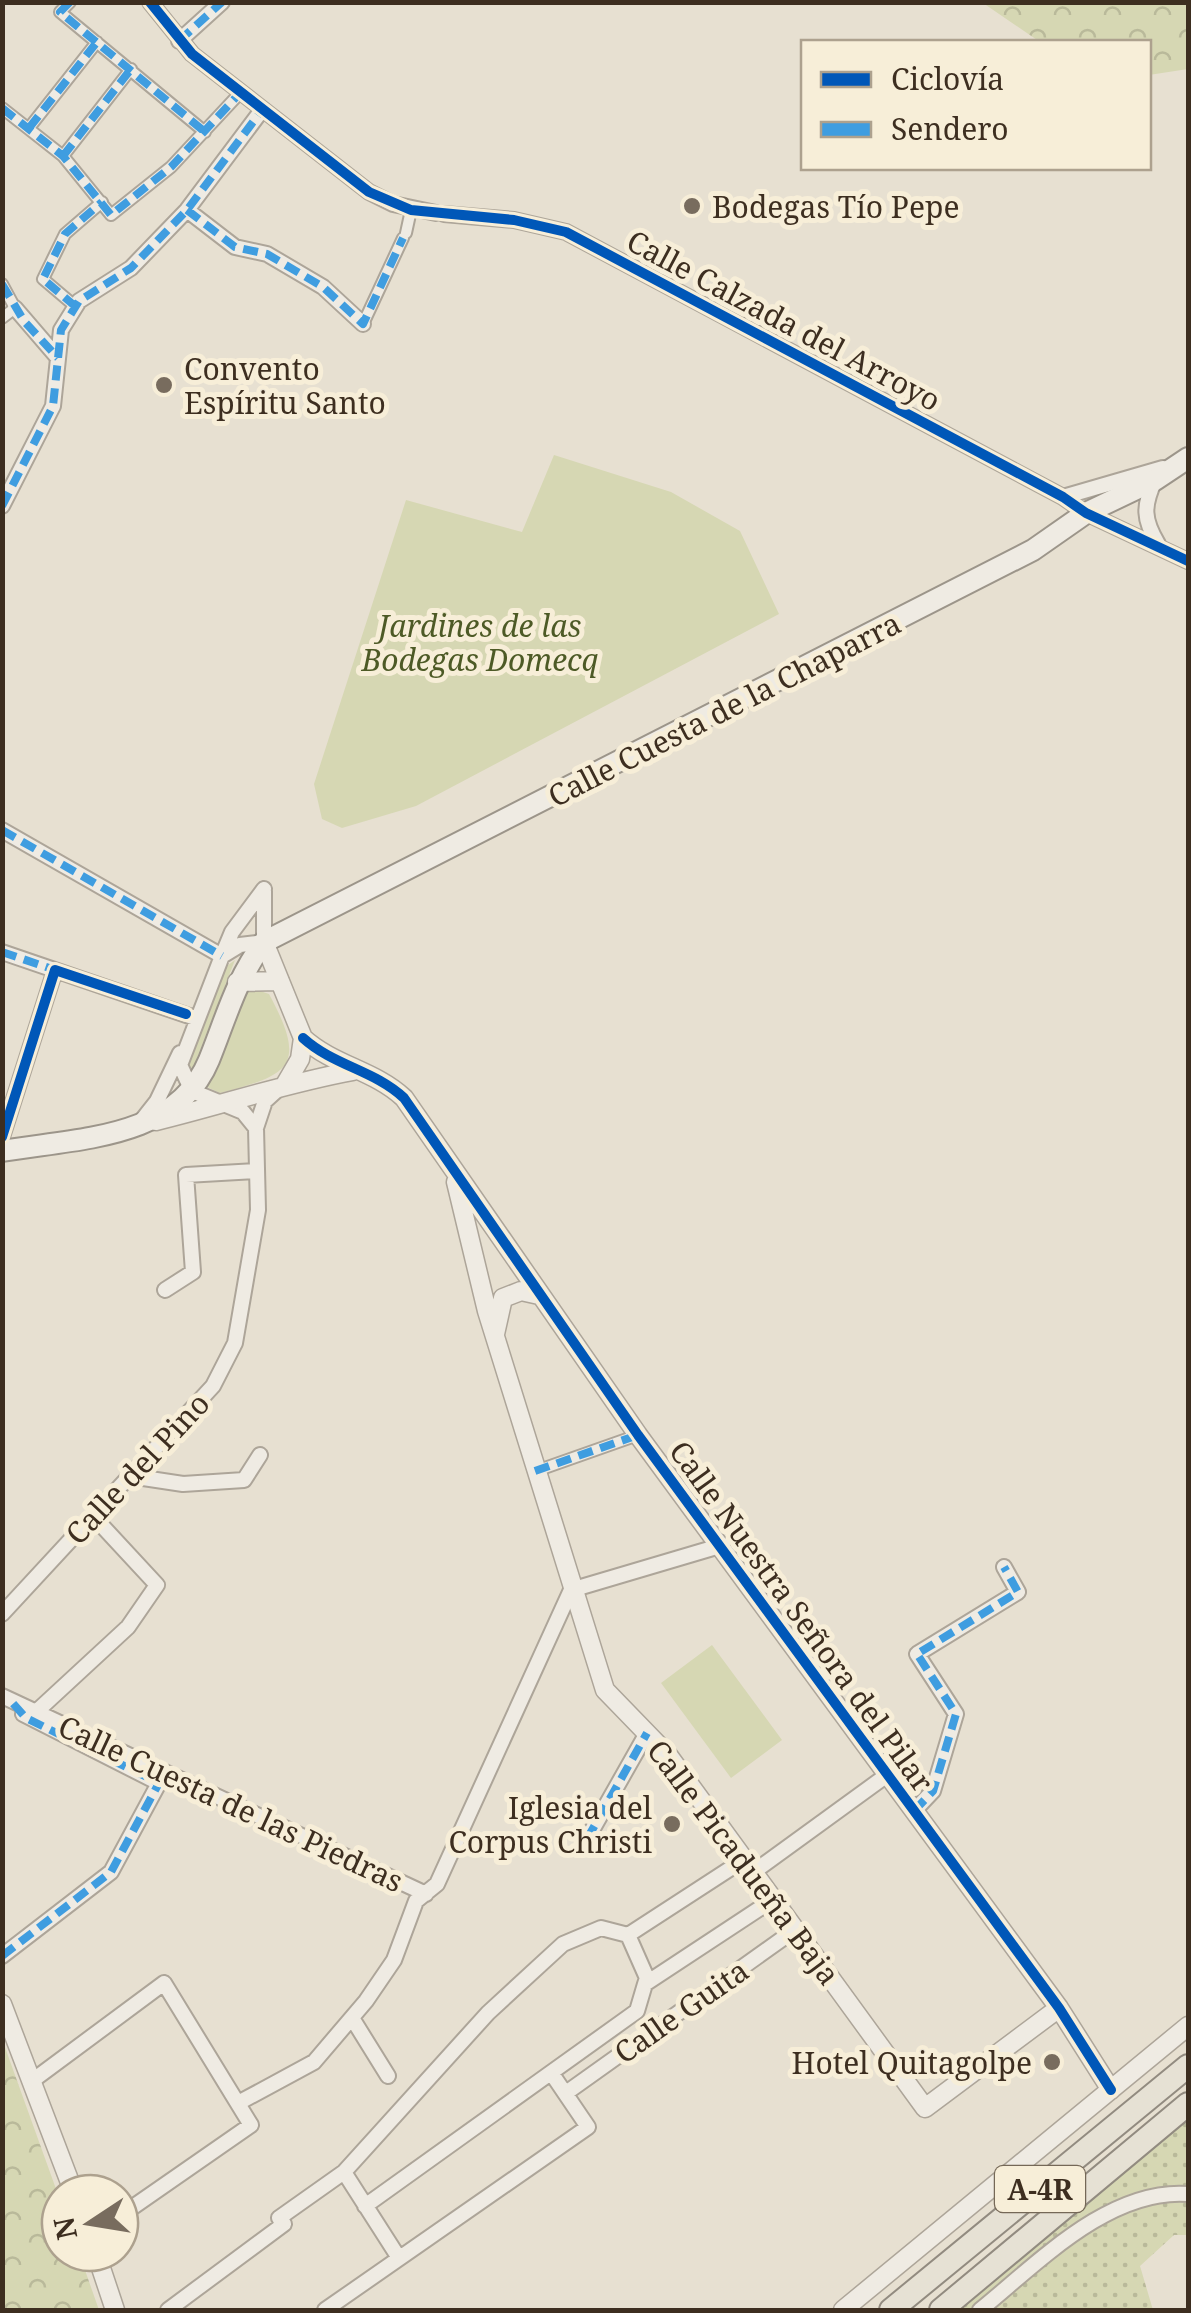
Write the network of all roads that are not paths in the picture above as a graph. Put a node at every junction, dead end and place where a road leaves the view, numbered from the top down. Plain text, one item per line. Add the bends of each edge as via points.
1 (70, 2) edge
2 (150, 2) edge
3 (222, 2) edge
4 (179, 41) junction
5 (98, 42) junction
6 (131, 68) junction
7 (240, 93) junction
8 (2, 108) edge
9 (262, 110) junction
10 (29, 128) junction
11 (205, 132) junction
12 (62, 156) junction
13 (102, 202) junction
14 (187, 210) junction
15 (411, 210) junction
16 (2, 284) edge
17 (76, 307) junction
18 (15, 308) junction
19 (2, 318) edge
20 (363, 324) joint
21 (58, 358) junction
22 (1183, 460) edge
23 (1155, 480) junction
24 (1063, 497) junction
25 (2, 506) edge
26 (1086, 513) junction
27 (1158, 544) junction
28 (1188, 561) edge
29 (2, 830) edge
30 (264, 942) junction
31 (2, 952) edge
32 (222, 956) junction
33 (55, 970) junction
34 (280, 981) junction
35 (237, 982) junction
36 (196, 1018) junction
37 (302, 1038) junction
38 (183, 1048) junction
39 (353, 1071) junction
40 (286, 1083) junction
41 (192, 1091) junction
42 (226, 1104) junction
43 (143, 1124) junction
44 (256, 1128) junction
45 (2, 1137) edge
46 (2, 1151) edge
47 (257, 1171) junction
48 (454, 1172) junction
49 (165, 1290) dead end
50 (540, 1294) junction
51 (494, 1336) junction
52 (638, 1435) junction
53 (260, 1454) dead end
54 (535, 1471) junction
55 (130, 1476) junction
56 (93, 1516) junction
57 (722, 1545) junction
58 (1004, 1567) dead end
59 (571, 1590) junction
60 (2, 1614) edge
61 (6, 1698) edge
62 (36, 1712) junction
63 (646, 1733) junction
64 (887, 1775) junction
65 (914, 1811) junction
66 (587, 1838) dead end
67 (750, 1865) junction
68 (426, 1894) junction
69 (774, 1899) junction
70 (796, 1930) junction
71 (628, 1935) junction
72 (2, 1956) edge
73 (645, 1984) junction
74 (2, 2004) edge
75 (1060, 2008) junction
76 (352, 2018) junction
77 (1188, 2026) edge
78 (1188, 2066) edge
79 (552, 2074) junction
80 (388, 2076) dead end
81 (32, 2080) junction
82 (1111, 2090) junction
83 (566, 2093) junction
84 (240, 2102) junction
85 (1188, 2104) edge
86 (344, 2172) junction
87 (67, 2173) edge
88 (1188, 2194) edge
89 (140, 2202) edge
90 (366, 2206) junction
91 (400, 2258) junction
92 (103, 2273) edge
93 (115, 2310) edge
94 (168, 2310) edge
95 (325, 2310) edge
96 (843, 2310) edge
97 (891, 2310) edge
98 (941, 2310) edge
99 (980, 2310) edge

1 - 5 street via 60,12
2 - 4 street, Calle Calzada del Arroyo
3 - 4 street
4 - 7 street, Calle Calzada del Arroyo
5 - 6 street
5 - 10 street
6 - 11 street
6 - 12 street
7 - 9 street, Calle Calzada del Arroyo
7 - 11 street
8 - 10 street
9 - 14 street
9 - 15 street, Calle Calzada del Arroyo via 369,192
10 - 12 street
11 - 13 street via 111,215
12 - 13 street
13 - 17 street via 65,234 42,279
14 - 17 street via 131,268
14 - 20 street via 235,247 267,254 323,287
15 - 20 street
15 - 24 street, Calle Calzada del Arroyo via 566,232
16 - 18 street
17 - 21 street via 61,330
18 - 19 street
18 - 21 street
21 - 25 street via 53,406
22 - 23 main road, Calle Cuesta de la Chaparra
22 - 24 street, Calle Cuesta de la Chaparra
23 - 26 main road, Calle Cuesta de la Chaparra
23 - 27 street via 1144,504
24 - 26 street, Calle Calzada del Arroyo
26 - 27 street, Calle Calzada del Arroyo
26 - 30 main road, Calle Cuesta de la Chaparra via 1032,550
27 - 28 street, Calle Calzada del Arroyo
29 - 32 street
30 - 32 street
30 - 32 street via 264,889
30 - 34 street
30 - 35 main road
31 - 33 street
32 - 36 street
33 - 36 street
33 - 45 street
34 - 35 street
34 - 37 street
35 - 41 main road
36 - 38 street
37 - 39 street, Calle Picadueña Baja
37 - 40 street
38 - 41 street via 182,1078
38 - 43 street
39 - 40 street
39 - 48 street, Calle Picadueña Baja via 372,1075 404,1098
40 - 42 street
40 - 44 street via 264,1101
41 - 42 street
41 - 43 main road via 176,1108
42 - 43 street
42 - 44 street
43 - 46 main road
44 - 47 street, Calle del Pino
47 - 49 street via 186,1175 194,1272
47 - 55 street, Calle del Pino via 258,1210 235,1343 213,1386
48 - 50 street, Calle Nuestra Señora del Pilar
48 - 51 street, Calle Picadueña Baja
50 - 51 street via 521,1291 503,1298
50 - 52 street, Calle Nuestra Señora del Pilar
51 - 54 street, Calle Picadueña Baja
52 - 54 street
52 - 57 street, Calle Nuestra Señora del Pilar
53 - 55 street via 244,1480 183,1484
54 - 59 street, Calle Picadueña Baja
55 - 56 street, Calle del Pino
56 - 60 street, Calle del Pino
56 - 62 street via 157,1585 128,1627
57 - 59 street
57 - 64 street, Calle Nuestra Señora del Pilar
58 - 65 street via 1018,1592 916,1654 956,1714 933,1791
59 - 63 street, Calle Picadueña Baja via 605,1690
59 - 68 street, Calle Cuesta de las Piedras via 437,1884
61 - 62 street, Calle Cuesta de las Piedras
61 - 72 street via 26,1718 158,1783 111,1872
62 - 68 street, Calle Cuesta de las Piedras
63 - 66 street
63 - 67 street, Calle Picadueña Baja
64 - 65 street, Calle Nuestra Señora del Pilar
64 - 67 street
65 - 75 street, Calle Nuestra Señora del Pilar
67 - 69 street, Calle Picadueña Baja
67 - 71 street
68 - 76 street via 416,1901 394,1960
69 - 70 street, Calle Picadueña Baja
69 - 73 street
70 - 75 street, Calle Picadueña Baja via 924,2108
70 - 83 street, Calle Guita
71 - 73 street
71 - 86 street via 601,1928 563,1944 488,2013
73 - 79 street via 637,2011
74 - 81 street
75 - 82 street, Calle Nuestra Señora del Pilar
76 - 80 street
76 - 84 street via 314,2062
77 - 82 street
78 - 97 main road, A-4R
79 - 83 street
79 - 90 street
81 - 84 street via 164,1983
81 - 87 street
82 - 96 street
83 - 91 street via 588,2126
84 - 89 street via 252,2125
85 - 98 main road, A-4R
86 - 90 street
86 - 94 street
88 - 99 street via 1116,2210 1076,2233
90 - 91 street
91 - 95 street
92 - 93 street

